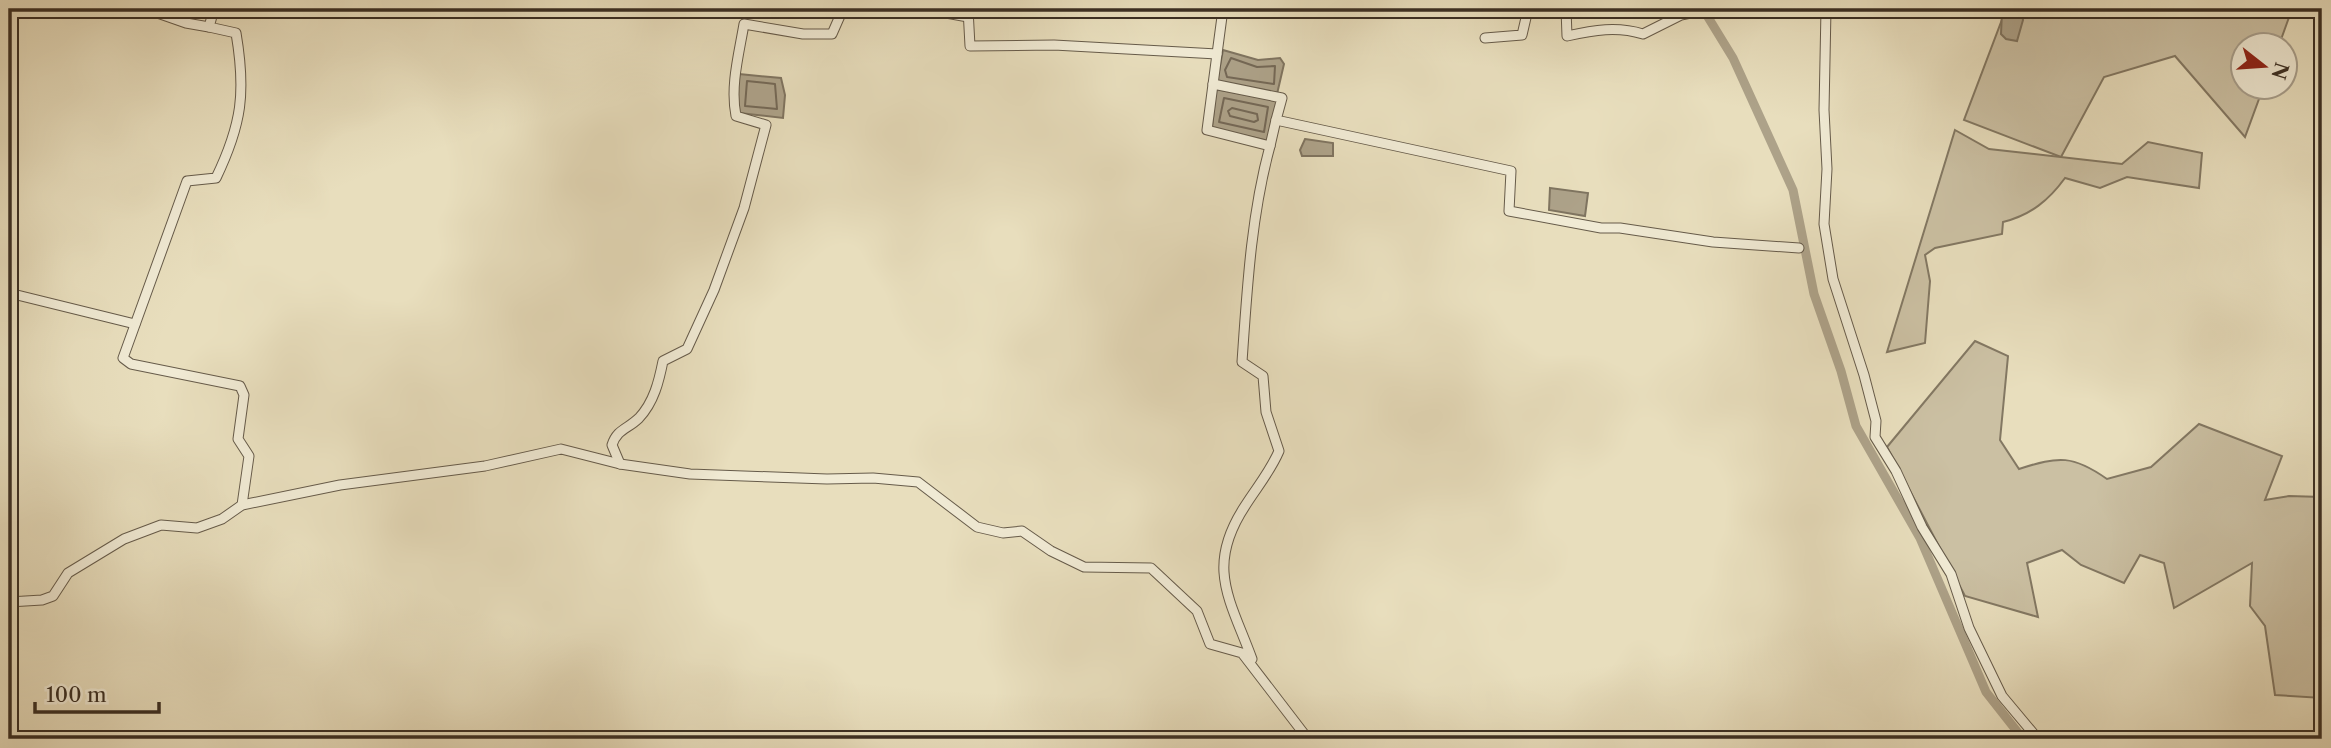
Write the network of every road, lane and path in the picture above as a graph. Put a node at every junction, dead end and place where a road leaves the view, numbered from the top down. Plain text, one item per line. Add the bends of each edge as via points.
1 (146, 9) edge
2 (214, 9) edge
3 (843, 9) edge
4 (925, 9) edge
5 (1223, 9) edge
6 (1528, 9) edge
7 (1566, 9) edge
8 (1826, 9) edge
9 (1699, 10) edge
10 (968, 13) edge
11 (209, 27) junction
12 (1485, 38) dead end
13 (1217, 54) junction
14 (1213, 84) junction
15 (1276, 120) junction
16 (1270, 146) junction
17 (1799, 248) dead end
18 (9, 293) edge
19 (135, 324) junction
20 (621, 464) junction
21 (242, 505) junction
22 (9, 602) edge
23 (1254, 664) junction
24 (1308, 739) edge
25 (2038, 739) edge

1 - 11 street
2 - 11 street
3 - 20 street via 832,34 744,24 733,102 736,116 766,125 744,208 687,349 663,361 651,402 637,420 616,433 612,445
4 - 10 street
5 - 13 street
6 - 12 street via 1522,34
7 - 9 street via 1567,36 1615,29 1643,34
8 - 25 street via 1824,224 1833,279 1864,375 1875,437 1951,574 1969,628 2002,696
10 - 13 street via 970,46 1054,45
11 - 19 street via 236,33 243,90 233,143 216,178 187,181
13 - 14 street
14 - 15 street via 1282,98
14 - 16 street via 1207,130
15 - 16 street
15 - 17 street via 1511,171 1509,211 1601,228
16 - 23 street via 1250,259 1242,362 1263,376 1266,412 1279,451 1228,535 1222,566 1227,597
18 - 19 street
19 - 21 street via 123,358 131,364 240,386 244,395 239,439 249,456
20 - 21 street via 561,449 485,467 340,485
20 - 23 street via 691,474 918,482 977,527 1003,533 1021,531 1084,567 1151,568 1197,611 1210,643 1242,653
21 - 22 street via 197,528 161,525 124,539 68,573 53,596
23 - 24 street

